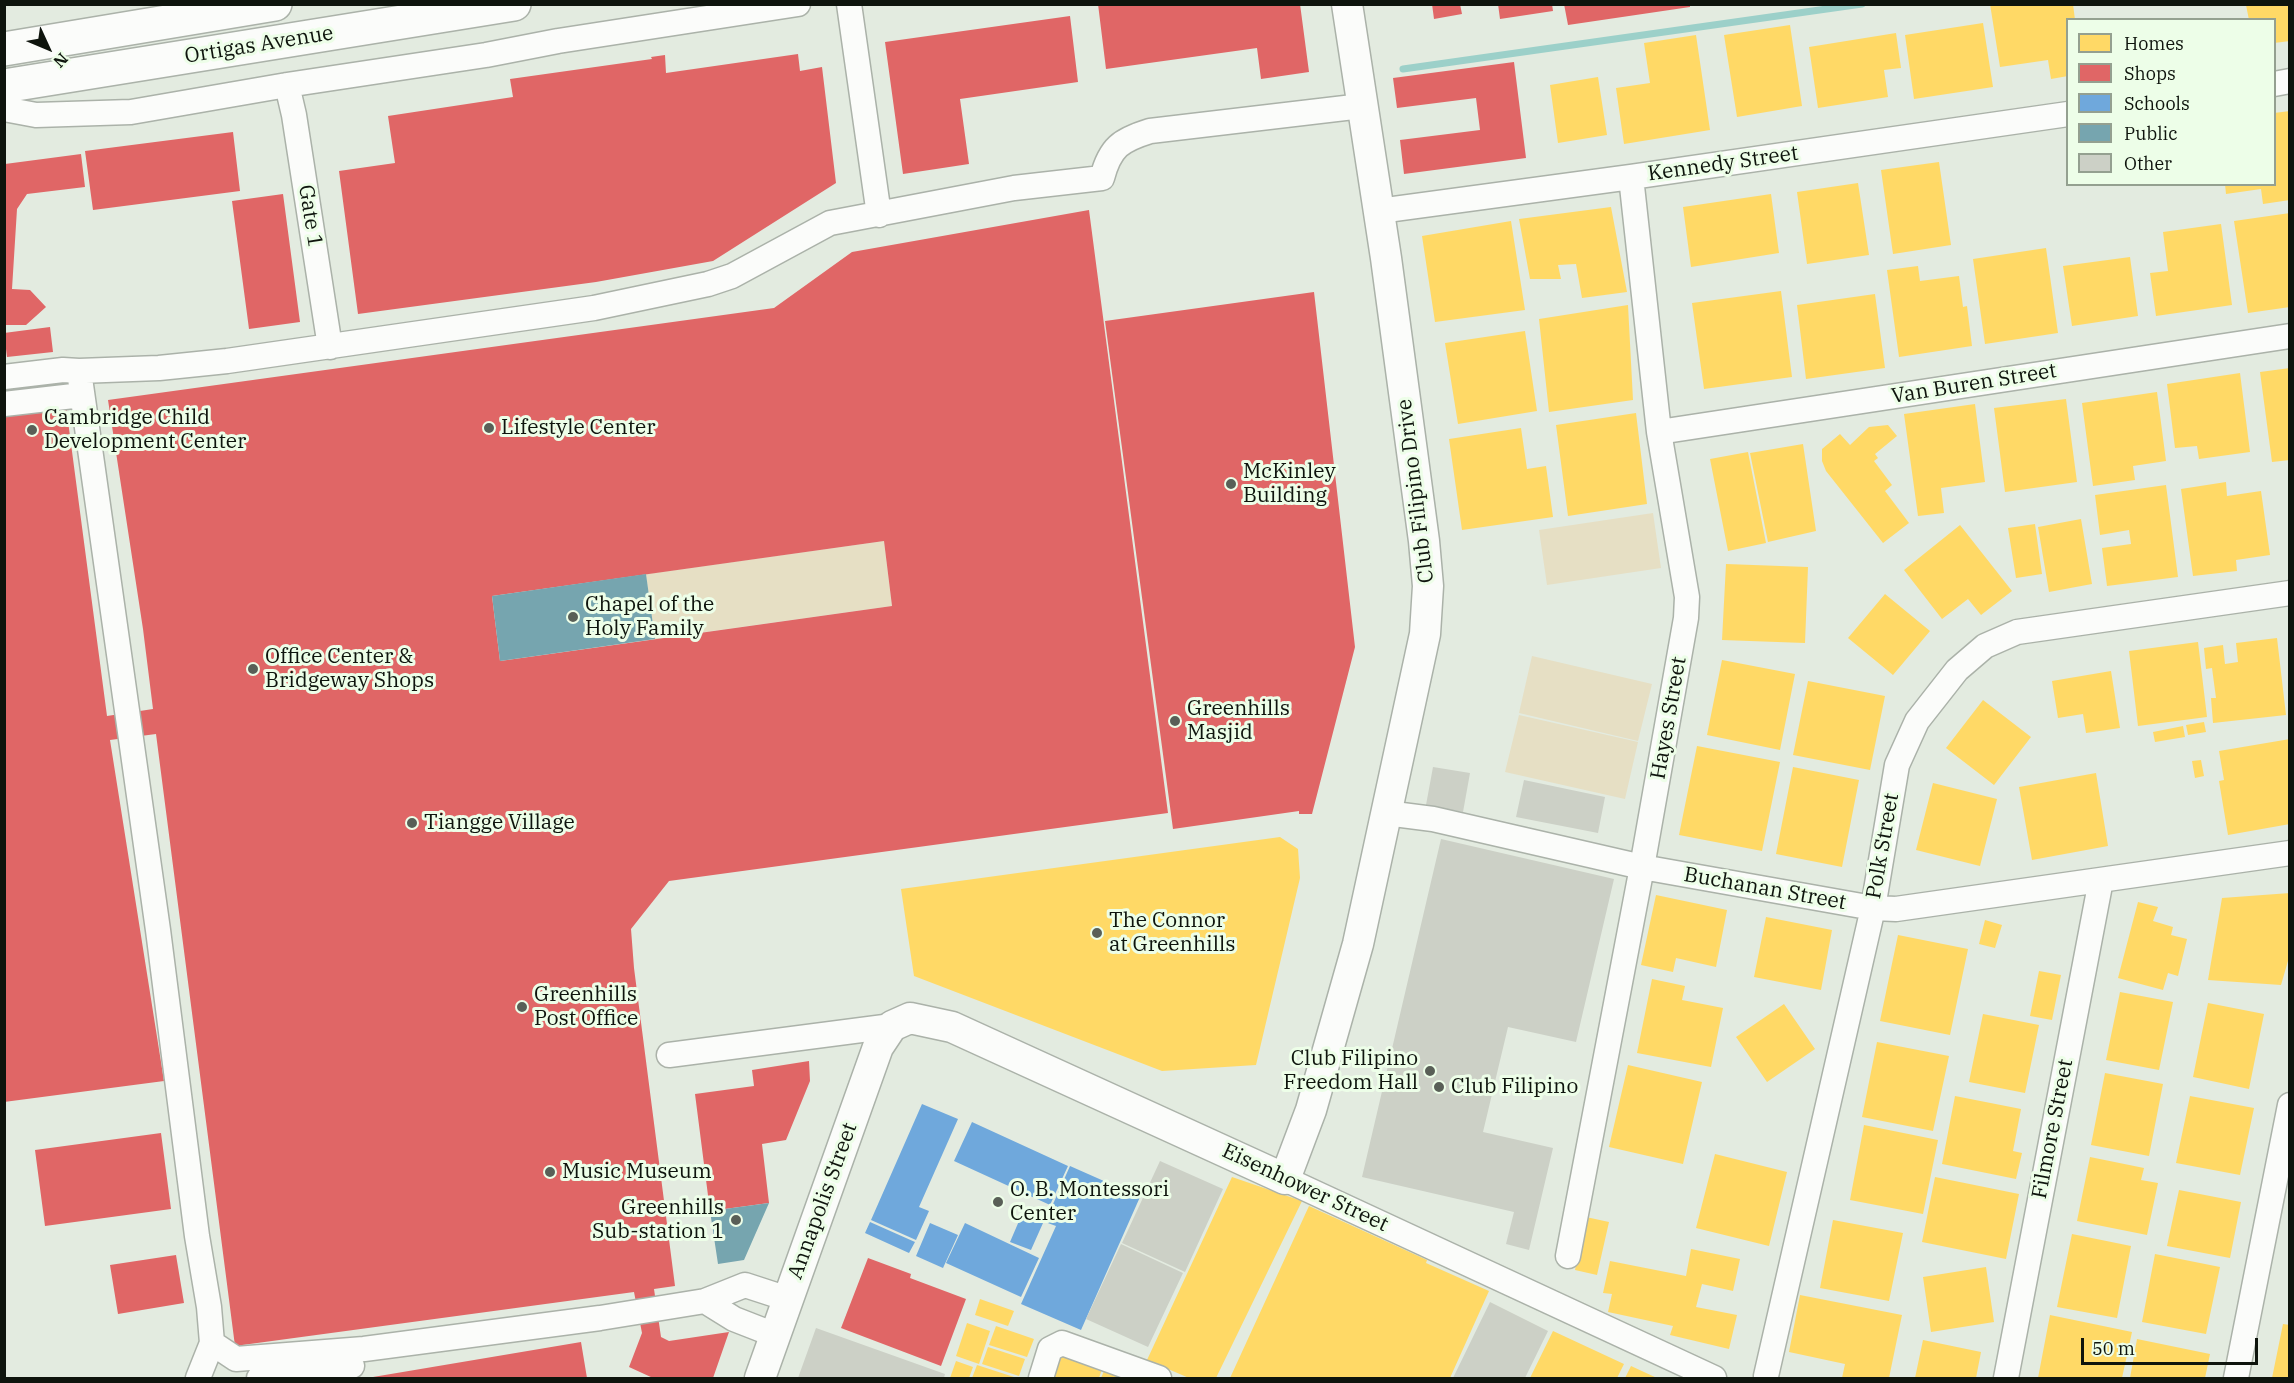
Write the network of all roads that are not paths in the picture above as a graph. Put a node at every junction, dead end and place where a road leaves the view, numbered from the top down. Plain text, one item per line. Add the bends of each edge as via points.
1 (164, 4) edge
2 (274, 4) edge
3 (514, 4) edge
4 (798, 4) edge
5 (849, 4) edge
6 (1347, 4) edge
7 (136, 27) junction
8 (4, 49) edge
9 (287, 85) junction
10 (4, 86) edge
11 (1362, 106) junction
12 (4, 109) edge
13 (2066, 114) edge
14 (1631, 177) junction
15 (1378, 211) junction
16 (879, 215) junction
17 (2289, 336) edge
18 (330, 347) junction
19 (4, 377) edge
20 (81, 383) junction
21 (4, 404) edge
22 (1659, 432) junction
23 (2289, 593) edge
24 (1386, 813) junction
25 (2289, 852) edge
26 (1642, 867) junction
27 (2101, 880) junction
28 (1873, 908) junction
29 (892, 1026) junction
30 (818, 1036) junction
31 (669, 1055) dead end
32 (874, 1060) junction
33 (2289, 1105) edge
34 (1285, 1179) junction
35 (1568, 1256) dead end
36 (788, 1299) junction
37 (705, 1301) junction
38 (775, 1335) junction
39 (212, 1343) junction
40 (352, 1366) dead end
41 (1767, 1376) dead end
42 (198, 1378) edge
43 (259, 1378) edge
44 (760, 1378) edge
45 (1041, 1378) edge
46 (1158, 1378) edge
47 (1714, 1378) edge
48 (2006, 1378) edge
49 (2236, 1378) edge

1 - 7 street
2 - 7 main road, Ortigas Avenue
3 - 10 main road, Ortigas Avenue
4 - 9 street
5 - 16 street
6 - 11 street, Club Filipino Drive
7 - 8 main road, Ortigas Avenue
9 - 12 street via 131,112 36,115
9 - 18 street, Gate 1
11 - 15 street, Club Filipino Drive
11 - 16 street via 1150,131 1119,144 1108,156 1101,178 1014,188
13 - 14 street, Kennedy Street
14 - 15 street, Kennedy Street
14 - 22 street, Hayes Street
15 - 24 street, Club Filipino Drive via 1428,586 1425,634
16 - 18 street via 830,223 732,276 708,284 594,308
17 - 22 street, Van Buren Street
18 - 20 street via 159,368
19 - 20 street via 63,370
20 - 21 street
20 - 39 street
22 - 26 street, Hayes Street via 1688,597
23 - 28 street, Polk Street via 2017,632 1985,646 1937,693 1917,721 1897,765
24 - 26 street, Buchanan Street via 1432,819
24 - 34 street, Club Filipino Drive via 1358,944 1311,1110
25 - 27 street, Buchanan Street
26 - 28 street, Buchanan Street
26 - 35 street, Hayes Street
27 - 28 street, Buchanan Street via 1896,909
27 - 48 street, Filmore Street
28 - 41 street, Polk Street
29 - 30 street
29 - 32 street, Annapolis Street
29 - 34 street, Eisenhower Street via 910,1018 952,1027
30 - 31 street
30 - 32 street via 859,1044
32 - 36 street, Annapolis Street
33 - 49 street
34 - 47 street, Eisenhower Street
36 - 37 street via 745,1285
36 - 38 street, Annapolis Street
37 - 38 street via 734,1319
37 - 39 street via 364,1349 236,1359
38 - 44 street, Annapolis Street
39 - 42 street
40 - 43 street
45 - 46 street via 1050,1349 1062,1343

